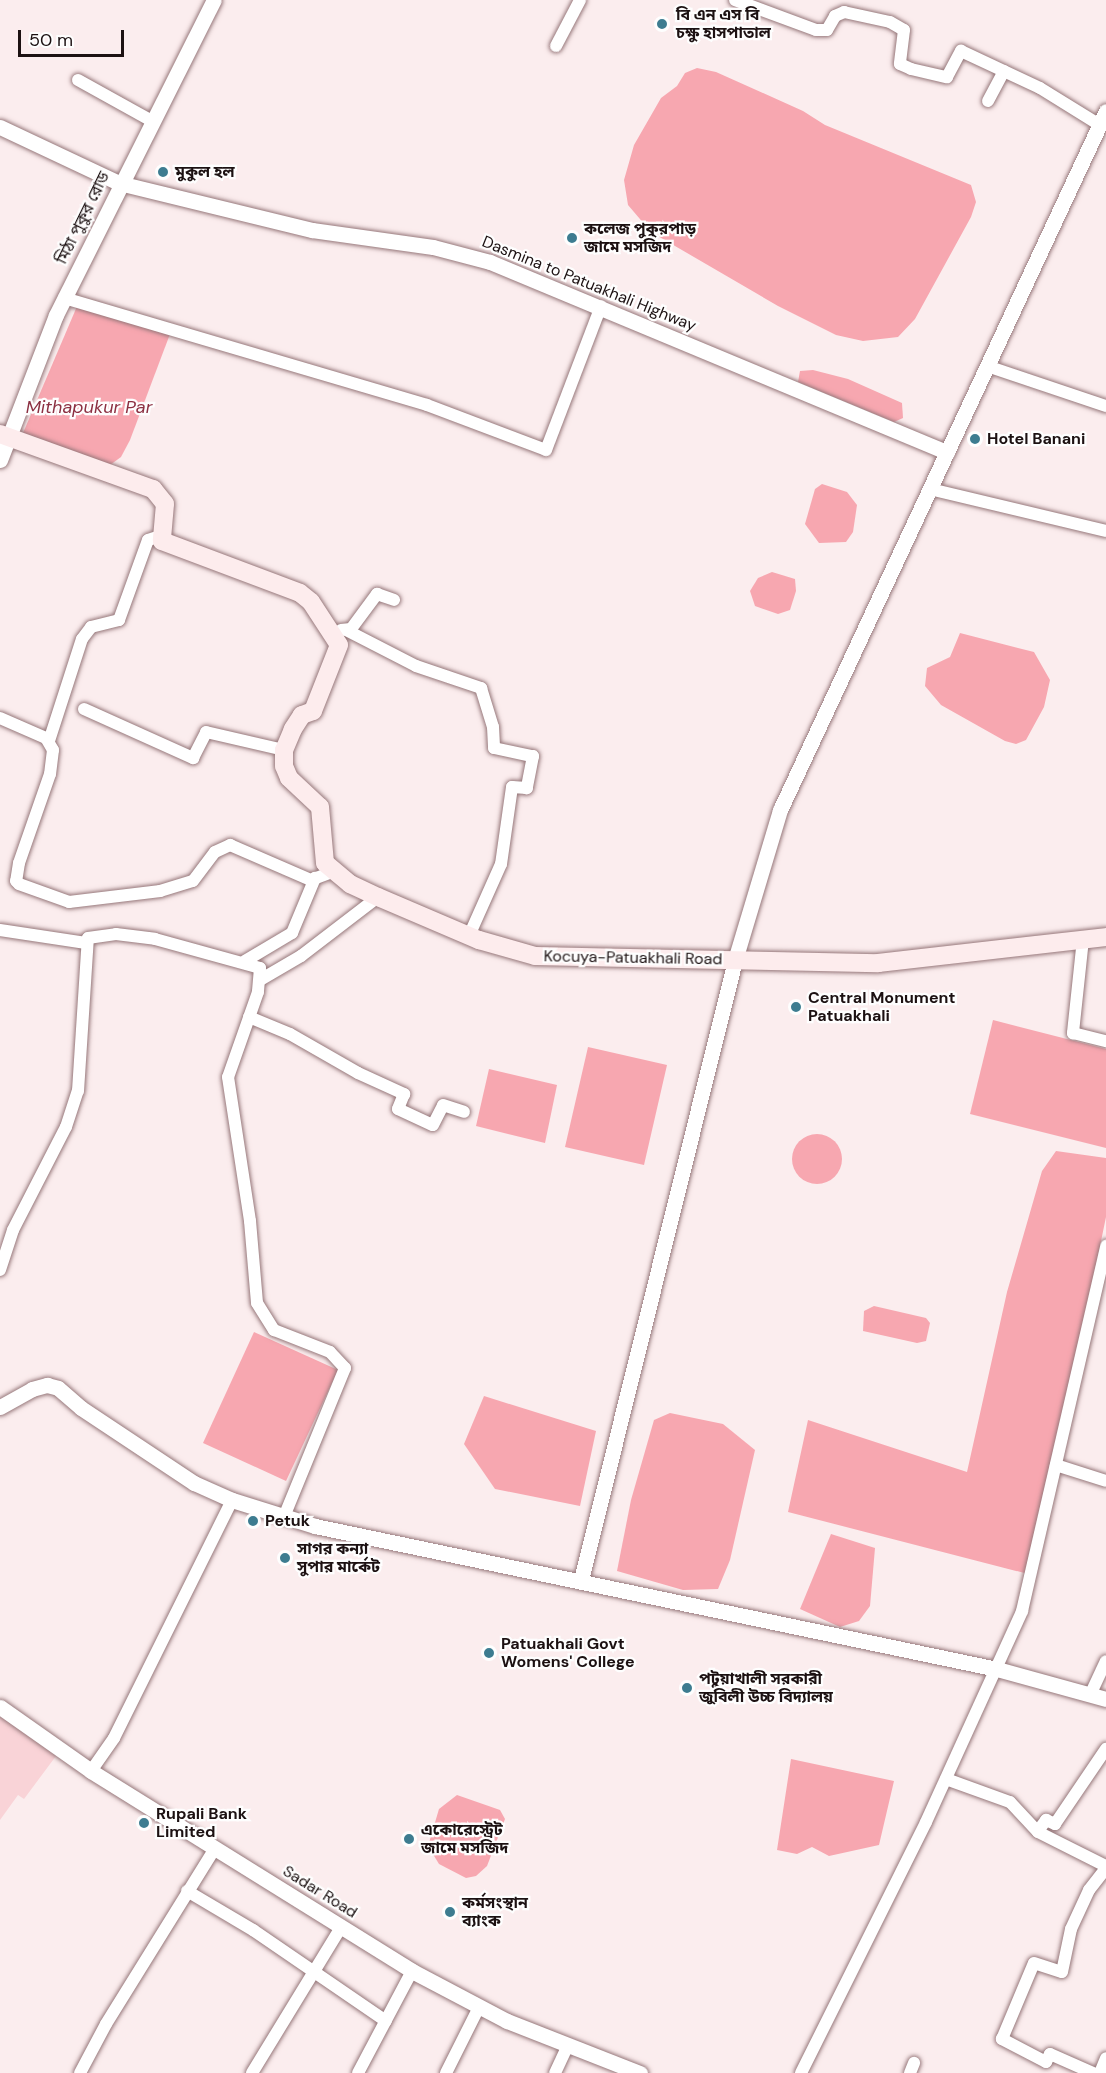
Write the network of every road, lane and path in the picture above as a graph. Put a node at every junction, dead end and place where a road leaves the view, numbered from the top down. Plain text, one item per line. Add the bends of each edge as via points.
1 (214, 0) edge
2 (580, 0) edge
3 (735, 0) edge
4 (555, 46) dead end
5 (1004, 71) junction
6 (78, 80) dead end
7 (988, 101) dead end
8 (1103, 118) edge
9 (152, 121) junction
10 (0, 127) edge
11 (119, 183) junction
12 (64, 298) junction
13 (601, 306) junction
14 (987, 366) junction
15 (1106, 406) edge
16 (4, 436) edge
17 (947, 452) junction
18 (0, 460) edge
19 (930, 489) junction
20 (1106, 531) edge
21 (160, 536) junction
22 (394, 600) dead end
23 (330, 628) junction
24 (348, 631) junction
25 (84, 709) dead end
26 (0, 718) edge
27 (49, 741) junction
28 (284, 750) junction
29 (323, 875) junction
30 (378, 897) junction
31 (0, 930) edge
32 (469, 936) junction
33 (1106, 937) edge
34 (1083, 939) junction
35 (86, 944) junction
36 (735, 960) junction
37 (245, 961) junction
38 (260, 980) junction
39 (249, 1017) junction
40 (1106, 1041) edge
41 (464, 1112) dead end
42 (1106, 1246) edge
43 (0, 1270) edge
44 (0, 1407) edge
45 (1056, 1465) junction
46 (1106, 1481) edge
47 (232, 1500) junction
48 (284, 1517) junction
49 (581, 1580) junction
50 (1106, 1661) edge
51 (998, 1669) junction
52 (1091, 1693) junction
53 (1106, 1699) edge
54 (0, 1707) edge
55 (1106, 1749) edge
56 (91, 1771) junction
57 (946, 1779) junction
58 (1038, 1831) junction
59 (215, 1848) junction
60 (1106, 1867) edge
61 (187, 1891) junction
62 (341, 1927) junction
63 (313, 1970) junction
64 (412, 1971) junction
65 (479, 2007) junction
66 (386, 2021) junction
67 (568, 2045) junction
68 (1106, 2058) edge
69 (80, 2073) edge
70 (252, 2073) edge
71 (358, 2073) edge
72 (446, 2073) edge
73 (555, 2073) edge
74 (640, 2073) edge
75 (801, 2073) edge
76 (1093, 2073) edge
77 (1100, 2073) edge

1 - 9 street, মিঠা পুকুর রোড
2 - 4 street
3 - 5 street via 816,30 827,30 835,16 844,12 890,22 904,30 900,64 931,75 947,77 961,51
5 - 7 street
5 - 8 street
6 - 9 street
8 - 14 street
9 - 11 street, মিঠা পুকুর রোড
10 - 11 street, Dasmina to Patuakhali Highway
11 - 12 street, মিঠা পুকুর রোড
11 - 13 street, Dasmina to Patuakhali Highway via 312,230 460,254
12 - 13 street via 427,405 546,450
12 - 16 street, মিঠা পুকুর রোড
13 - 17 street, Dasmina to Patuakhali Highway
14 - 15 street
14 - 17 street
16 - 18 street, মিঠা পুকুর রোড
16 - 21 main road via 153,489 165,504
17 - 19 street
19 - 20 street
19 - 36 street via 780,810
21 - 23 main road via 162,541 300,593
21 - 27 street via 148,540 119,620 91,627 82,639
22 - 24 street via 377,594
23 - 24 street
23 - 28 main road via 339,645 313,711 303,715
24 - 32 street via 416,666 481,688 493,727 494,748 533,756 527,788 512,787 501,864
25 - 28 street via 193,758 206,732
26 - 27 street
27 - 29 street via 54,757 19,863 15,881 19,884 69,902 160,891 193,881 215,852 230,845
28 - 29 main road via 285,772 320,807
29 - 30 main road, Kocuya-Patuakhali Road
29 - 37 street via 292,933
30 - 32 main road, Kocuya-Patuakhali Road
30 - 38 street via 301,956
31 - 35 street
32 - 36 main road, Kocuya-Patuakhali Road via 535,956
33 - 34 main road, Kocuya-Patuakhali Road
34 - 36 main road, Kocuya-Patuakhali Road via 878,963
34 - 40 street via 1073,1033
35 - 37 street via 94,935 116,934
35 - 43 street via 78,1091 66,1127 14,1230
36 - 49 street
37 - 38 street via 260,968
38 - 39 street
39 - 41 street via 290,1034 404,1094 398,1109 433,1125 443,1105
39 - 48 street via 228,1077 228,1094 250,1221 257,1303 274,1330 330,1352 345,1368
42 - 45 street
44 - 47 street via 32,1389 47,1385 58,1388 81,1408 194,1483
45 - 46 street
45 - 51 street via 1032,1584
47 - 48 street
47 - 56 street via 114,1738
48 - 49 street
49 - 51 street
50 - 52 street
51 - 52 street
51 - 57 street
52 - 53 street
54 - 56 street, Sadar Road
55 - 58 street via 1055,1824 1046,1820
56 - 59 street, Sadar Road
57 - 58 street via 1010,1802
57 - 75 street
58 - 60 street
59 - 61 street
59 - 62 street, Sadar Road
60 - 76 street via 1089,1890 1071,1929 1062,1972 1034,1963 1002,2039 1046,2062 1050,2054
61 - 63 street
61 - 69 street via 105,2024
62 - 63 street
62 - 64 street, Sadar Road
63 - 66 street
63 - 70 street
64 - 65 street, Sadar Road
64 - 66 street
65 - 67 street, Sadar Road
65 - 72 street
66 - 71 street
67 - 73 street
67 - 74 street, Sadar Road
68 - 77 street

